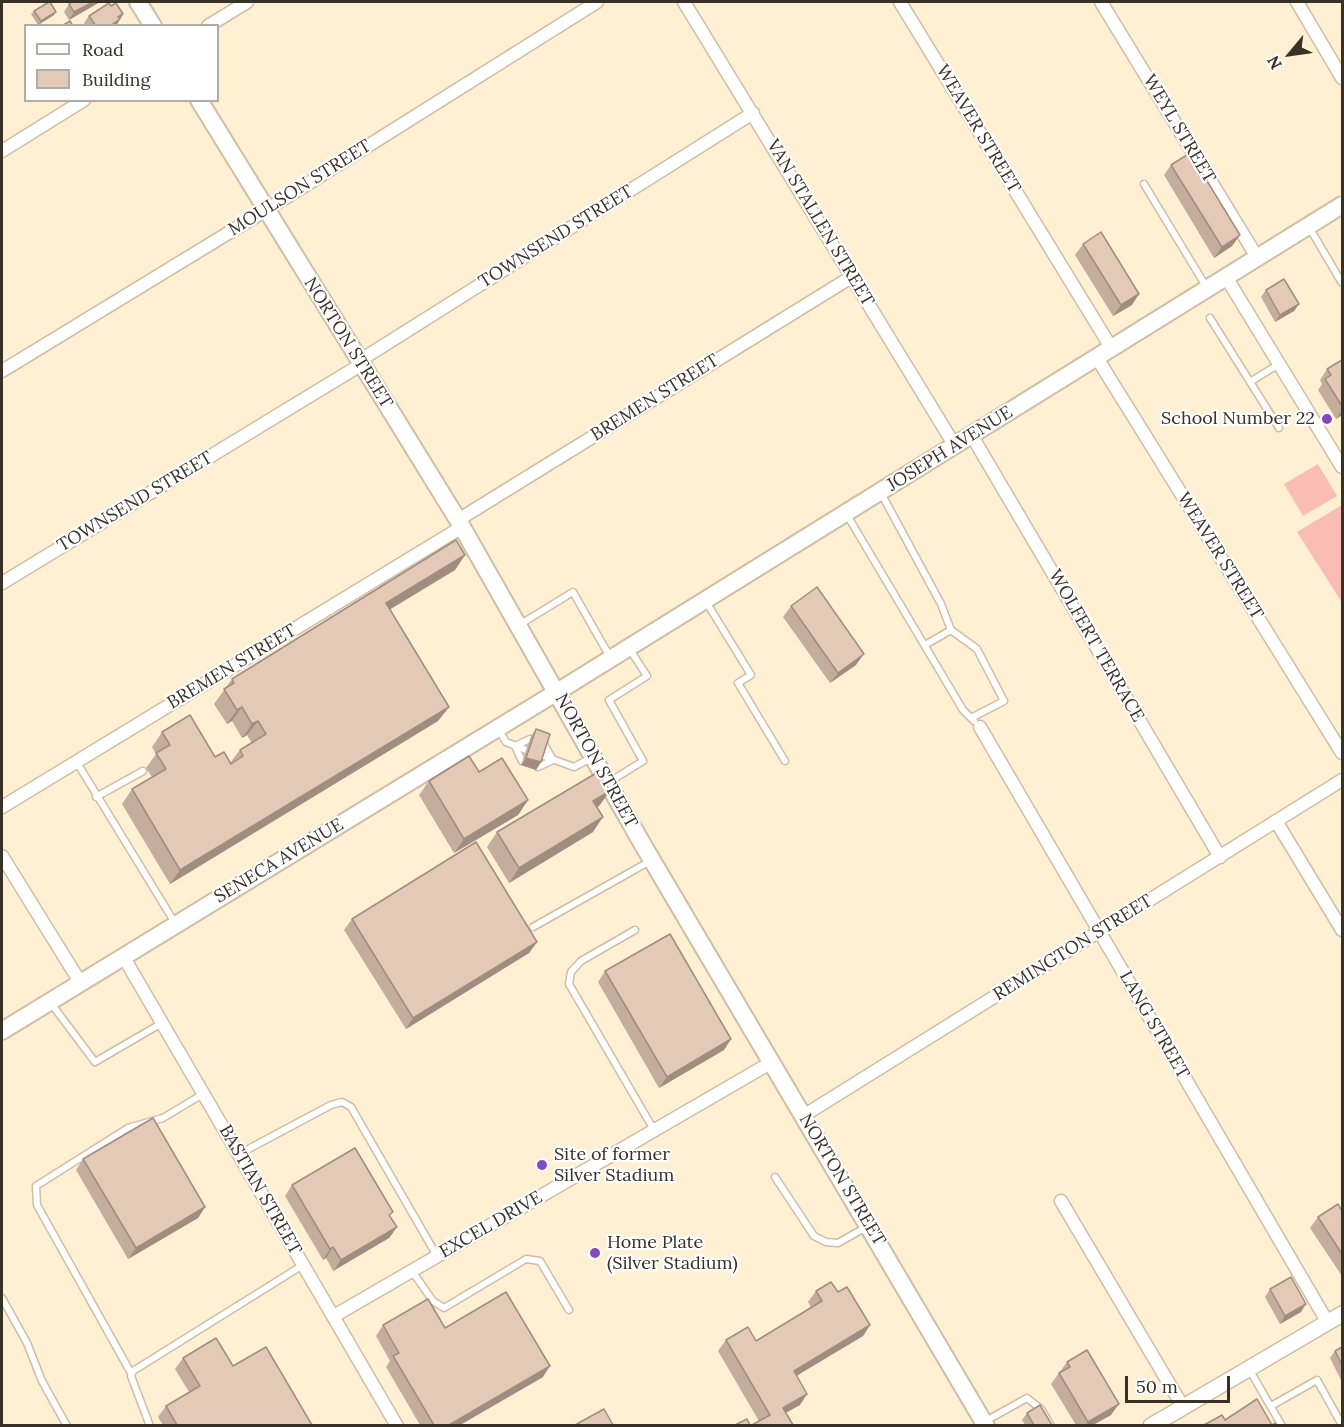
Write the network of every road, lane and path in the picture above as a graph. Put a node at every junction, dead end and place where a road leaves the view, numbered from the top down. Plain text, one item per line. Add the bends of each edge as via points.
1 (138, 2) edge
2 (247, 2) edge
3 (597, 2) edge
4 (684, 2) edge
5 (900, 2) edge
6 (1101, 2) edge
7 (1297, 2) edge
8 (152, 24) edge
9 (211, 24) edge
10 (1342, 78) edge
11 (81, 102) edge
12 (200, 102) edge
13 (753, 112) junction
14 (2, 151) edge
15 (1144, 184) dead end
16 (266, 210) junction
17 (1341, 210) edge
18 (1308, 226) junction
19 (1257, 257) junction
20 (853, 276) junction
21 (1226, 277) junction
22 (1342, 283) edge
23 (1207, 289) junction
24 (1210, 318) dead end
25 (1112, 349) junction
26 (1097, 358) junction
27 (360, 363) junction
28 (1279, 364) junction
29 (2, 371) edge
30 (1250, 382) junction
31 (1279, 428) dead end
32 (972, 436) junction
33 (954, 446) junction
34 (1342, 467) edge
35 (880, 492) junction
36 (846, 513) junction
37 (460, 524) junction
38 (2, 583) edge
39 (705, 599) junction
40 (518, 625) junction
41 (951, 630) junction
42 (925, 645) junction
43 (628, 646) junction
44 (610, 658) junction
45 (558, 692) junction
46 (971, 718) junction
47 (498, 728) junction
48 (980, 728) joint
49 (530, 738) edge
50 (544, 744) edge
51 (515, 746) junction
52 (526, 750) edge
53 (1342, 753) edge
54 (541, 755) edge
55 (593, 756) junction
56 (553, 760) junction
57 (76, 761) junction
58 (522, 761) dead end
59 (784, 761) dead end
60 (538, 767) edge
61 (143, 771) dead end
62 (1342, 780) edge
63 (608, 782) junction
64 (96, 797) junction
65 (2, 807) edge
66 (1276, 821) junction
67 (2, 856) edge
68 (1220, 857) junction
69 (652, 860) junction
70 (176, 924) junction
71 (533, 927) dead end
72 (635, 930) dead end
73 (1342, 930) edge
74 (1099, 932) junction
75 (123, 956) junction
76 (80, 982) junction
77 (50, 1001) junction
78 (162, 1023) junction
79 (2, 1031) edge
80 (772, 1062) junction
81 (203, 1094) junction
82 (803, 1116) junction
83 (654, 1131) junction
84 (239, 1154) junction
85 (775, 1177) dead end
86 (1061, 1201) dead end
87 (868, 1226) junction
88 (437, 1256) junction
89 (304, 1265) junction
90 (412, 1271) junction
91 (2, 1298) edge
92 (569, 1310) dead end
93 (1342, 1314) edge
94 (334, 1316) junction
95 (1328, 1323) junction
96 (1249, 1368) junction
97 (131, 1373) junction
98 (1271, 1406) junction
99 (1183, 1407) junction
100 (985, 1424) edge
101 (67, 1425) edge
102 (150, 1425) edge
103 (397, 1425) edge
104 (1051, 1425) edge
105 (1151, 1425) edge
106 (1282, 1425) edge
107 (1342, 1425) edge

1 - 8 main road
2 - 9 street
3 - 16 street, MOULSON STREET
4 - 13 street, VAN STALLEN STREET
5 - 25 street, WEAVER STREET
6 - 19 street, WEYL STREET
7 - 10 street
11 - 14 street
12 - 16 main road, NORTON STREET
13 - 20 street, VAN STALLEN STREET
13 - 27 street, TOWNSEND STREET
15 - 23 lane
16 - 27 main road, NORTON STREET
16 - 29 street, MOULSON STREET
17 - 18 main road, JOSEPH AVENUE
18 - 19 main road, JOSEPH AVENUE
18 - 22 lane
19 - 21 main road, JOSEPH AVENUE
20 - 33 street, VAN STALLEN STREET
20 - 37 street, BREMEN STREET
21 - 23 main road, JOSEPH AVENUE
21 - 28 street
23 - 25 main road, JOSEPH AVENUE
24 - 30 lane
25 - 26 main road, JOSEPH AVENUE
26 - 32 main road, JOSEPH AVENUE
26 - 53 street, WEAVER STREET
27 - 37 main road, NORTON STREET
27 - 38 street, TOWNSEND STREET
28 - 30 lane
28 - 34 street
30 - 31 lane
32 - 33 main road, JOSEPH AVENUE
32 - 68 street, WOLFERT TERRACE
33 - 35 main road, JOSEPH AVENUE
35 - 36 main road, JOSEPH AVENUE
35 - 41 lane via 941,604
36 - 39 main road, JOSEPH AVENUE
36 - 42 lane
37 - 40 main road, NORTON STREET
37 - 57 street, BREMEN STREET
39 - 43 main road, JOSEPH AVENUE
39 - 59 lane via 751,675 738,682
40 - 44 lane via 573,592
40 - 45 main road, NORTON STREET
41 - 42 lane
41 - 46 lane via 977,649 1004,701
42 - 46 lane
43 - 44 main road, JOSEPH AVENUE
43 - 63 lane via 646,676 609,700 643,761
44 - 45 main road, JOSEPH AVENUE
45 - 47 main road, SENECA AVENUE
45 - 55 main road, NORTON STREET
46 - 48 lane
47 - 51 lane via 506,742
47 - 70 main road, SENECA AVENUE
48 - 74 street, LANG STREET
49 - 51 lane
50 - 56 lane
51 - 52 lane
51 - 58 lane
54 - 56 lane
55 - 56 lane via 574,767
55 - 63 main road, NORTON STREET
56 - 60 lane
57 - 64 lane
57 - 65 street, BREMEN STREET
61 - 64 lane
62 - 66 street, REMINGTON STREET
63 - 69 main road, NORTON STREET
64 - 70 lane
66 - 68 street, REMINGTON STREET
66 - 73 street
67 - 76 street
68 - 74 street, REMINGTON STREET
69 - 71 lane
69 - 80 main road, NORTON STREET
70 - 75 main road, SENECA AVENUE
72 - 83 lane via 581,962 571,972 569,984
74 - 82 street, REMINGTON STREET
74 - 95 street, LANG STREET
75 - 76 main road, SENECA AVENUE
75 - 78 street, BASTIAN STREET
76 - 77 main road, SENECA AVENUE
77 - 78 lane via 95,1062
77 - 79 main road, SENECA AVENUE
78 - 81 street, BASTIAN STREET
80 - 82 main road, NORTON STREET
80 - 83 street, EXCEL DRIVE
81 - 84 street, BASTIAN STREET
81 - 97 lane via 163,1118 128,1128 36,1186 37,1205
82 - 87 main road, NORTON STREET
83 - 88 street, EXCEL DRIVE
84 - 88 lane via 342,1102 351,1107
84 - 89 street, BASTIAN STREET
85 - 87 lane via 814,1236 838,1243
86 - 99 street
87 - 100 main road, NORTON STREET
88 - 90 street, EXCEL DRIVE
89 - 94 street, BASTIAN STREET
89 - 97 lane
90 - 92 lane via 432,1302 444,1308 526,1259 540,1261
90 - 94 street, EXCEL DRIVE
91 - 101 lane
93 - 95 street
94 - 103 street, BASTIAN STREET
95 - 96 street
96 - 98 lane
96 - 99 street
97 - 102 lane
98 - 106 lane
98 - 107 lane via 1317,1380
99 - 105 street
100 - 104 lane via 1027,1398 1041,1409

